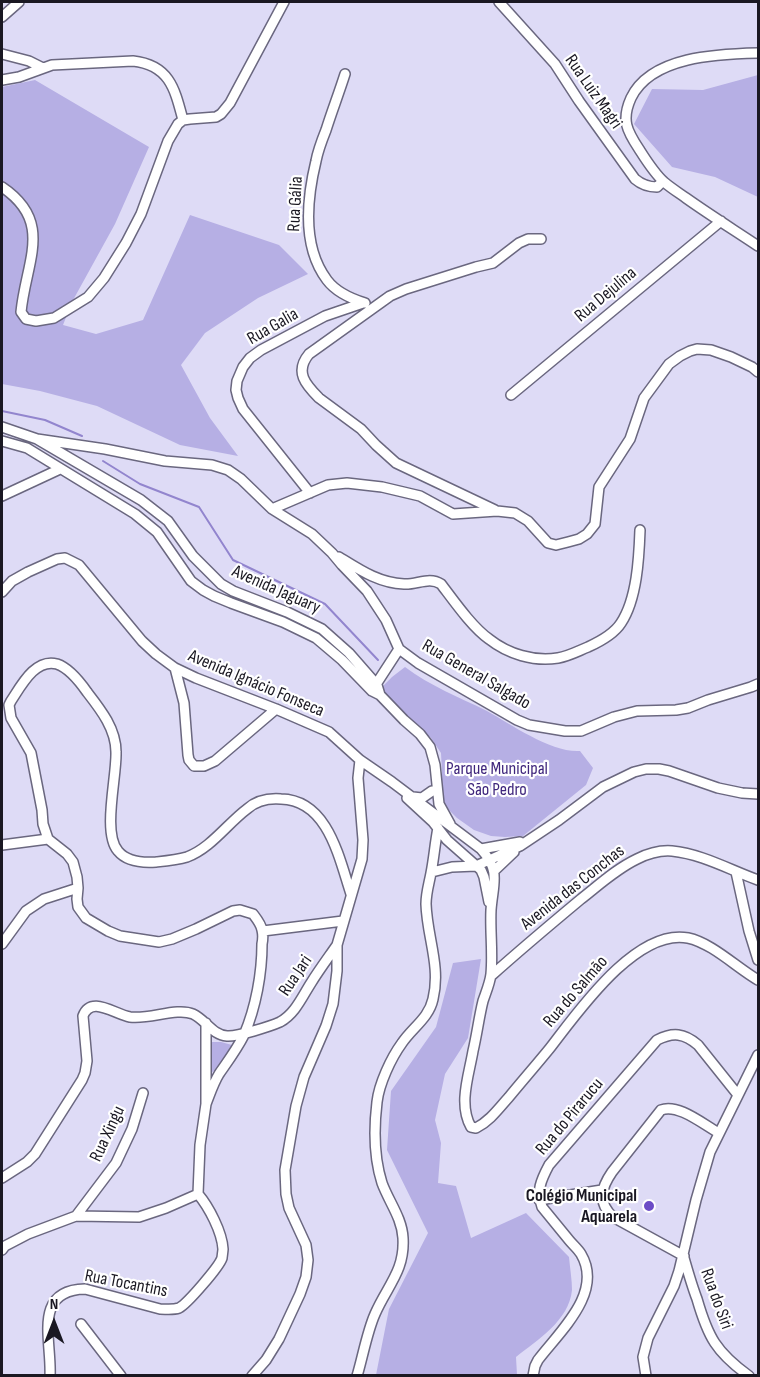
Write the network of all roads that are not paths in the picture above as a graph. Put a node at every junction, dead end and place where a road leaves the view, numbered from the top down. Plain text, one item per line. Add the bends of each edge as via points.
1 (19, 2) edge
2 (284, 2) edge
3 (499, 2) edge
4 (2, 17) edge
5 (759, 53) edge
6 (2, 54) edge
7 (43, 68) junction
8 (345, 74) dead end
9 (2, 80) edge
10 (183, 120) junction
11 (663, 181) junction
12 (2, 187) edge
13 (721, 221) junction
14 (542, 239) dead end
15 (759, 246) edge
16 (363, 303) junction
17 (376, 307) junction
18 (759, 372) edge
19 (511, 395) dead end
20 (2, 427) edge
21 (37, 439) junction
22 (2, 441) edge
23 (60, 469) junction
24 (310, 493) junction
25 (2, 496) edge
26 (272, 508) junction
27 (497, 511) junction
28 (640, 530) dead end
29 (332, 553) junction
30 (2, 592) edge
31 (238, 593) junction
32 (231, 603) junction
33 (399, 649) junction
34 (175, 668) junction
35 (759, 684) edge
36 (376, 690) junction
37 (276, 709) junction
38 (360, 760) junction
39 (436, 774) junction
40 (393, 782) junction
41 (432, 790) junction
42 (759, 794) edge
43 (412, 797) junction
44 (434, 821) junction
45 (456, 831) junction
46 (533, 837) junction
47 (48, 839) junction
48 (447, 840) junction
49 (2, 845) edge
50 (520, 846) junction
51 (481, 849) junction
52 (489, 859) junction
53 (476, 866) junction
54 (494, 871) junction
55 (432, 872) junction
56 (736, 872) junction
57 (759, 880) edge
58 (78, 888) junction
59 (351, 894) junction
60 (491, 910) junction
61 (344, 921) junction
62 (263, 931) junction
63 (2, 944) edge
64 (337, 945) junction
65 (759, 960) edge
66 (491, 976) junction
67 (759, 981) edge
68 (206, 1023) junction
69 (245, 1033) junction
70 (759, 1054) edge
71 (143, 1093) dead end
72 (738, 1095) junction
73 (206, 1104) junction
74 (719, 1134) junction
75 (2, 1178) edge
76 (602, 1190) junction
77 (198, 1194) junction
78 (539, 1200) junction
79 (76, 1216) junction
80 (3, 1246) edge
81 (684, 1256) junction
82 (81, 1324) dead end
83 (50, 1376) edge
84 (121, 1376) edge
85 (252, 1376) edge
86 (357, 1376) edge
87 (533, 1376) edge
88 (646, 1376) edge
89 (749, 1376) edge

1 - 4 street
2 - 10 street via 221,114
3 - 11 street, Rua Luiz Magri via 555,64 635,179 644,186 657,188
5 - 11 street via 674,64 640,83 627,108 627,128
6 - 7 street
7 - 9 street
7 - 10 street via 141,62 169,80
8 - 16 street, Rua Gália via 316,158 309,227 314,253 327,280
10 - 12 street via 168,141 141,214 104,278 88,297 54,318 36,321 26,319 21,312 34,238 32,220 22,204
11 - 13 street
13 - 15 street
13 - 19 street, Rua Dejulina
14 - 17 street via 528,239 493,263 406,289
16 - 17 street, Rua Gália
16 - 24 street, Rua Galia via 325,316 261,350 250,358 237,381 243,409
17 - 27 street via 309,354 303,366 303,379 319,398 361,429 390,459
18 - 27 street via 711,350 690,351 669,364 644,398 633,433 599,487 595,524 579,539 556,545 548,543 520,515
20 - 21 street, Avenida Jaguary
21 - 26 street, Rua General Salgado via 212,465 241,479
21 - 31 street, Avenida Jaguary via 154,510 168,521 220,584
22 - 23 street, Avenida Jaguary via 27,448
23 - 25 street
23 - 32 street, Avenida Jaguary via 146,522 191,581
24 - 26 street
24 - 27 street via 328,485 347,483 401,490 453,514
26 - 29 street, Rua General Salgado via 312,534
28 - 29 street via 635,583 621,624 596,644 557,658 525,657 489,639 436,581 406,585 378,579
29 - 33 street, Rua General Salgado via 367,591
30 - 34 street, Avenida Ignácio Fonseca via 12,581 65,558 79,565 142,641
31 - 32 street
31 - 36 street, Avenida Jaguary via 322,629 349,653
32 - 36 street, Avenida Jaguary via 316,638
33 - 35 street, Rua General Salgado via 517,720 565,732 581,731 637,711 688,708
33 - 36 street
34 - 37 street, Avenida Ignácio Fonseca
34 - 37 street via 184,704 188,755 194,766 216,761
36 - 39 street, Avenida Jaguary via 430,747
37 - 38 street, Avenida Ignácio Fonseca via 329,732
38 - 40 street, Avenida Ignácio Fonseca
38 - 59 street via 363,850
39 - 41 street
39 - 45 street, Avenida Jaguary via 440,804
40 - 43 street, Avenida Ignácio Fonseca
40 - 44 street, Avenida Ignácio Fonseca via 417,809
41 - 43 street via 422,798
41 - 44 street
42 - 46 street via 734,792 669,771 646,769 603,787
43 - 44 street, Avenida Ignácio Fonseca
44 - 45 street, Avenida Ignácio Fonseca
44 - 48 street, Avenida Ignácio Fonseca
44 - 55 street
45 - 48 street
45 - 51 street, Avenida Ignácio Fonseca
46 - 50 street
46 - 51 street
47 - 49 street
47 - 58 street via 73,862
47 - 59 street via 32,753 11,718 9,705 32,672 39,666 55,664 63,666 81,683 111,729 116,751 112,841 124,856 144,863 188,857 212,842 258,801 290,799 314,812 326,826
48 - 53 street, Avenida Ignácio Fonseca
50 - 52 street
50 - 54 street
51 - 52 street, Avenida Ignácio Fonseca
52 - 53 street
52 - 54 street, Avenida Ignácio Fonseca
53 - 55 street
53 - 60 street via 484,877
54 - 60 street
55 - 86 street via 426,905 436,970 433,1001 388,1069 380,1085 375,1114 379,1171 400,1224 403,1254 374,1317
56 - 57 street, Avenida das Conchas
56 - 65 street
56 - 66 street, Avenida das Conchas via 704,858 670,851 639,858 612,874
58 - 62 street via 76,899 86,918 120,936 163,941 240,910 253,914
58 - 63 street via 44,899 26,911
59 - 61 street
60 - 66 street
61 - 62 street
61 - 64 street
62 - 69 street via 260,976
64 - 69 street, Rua Jari via 290,1014 277,1023
64 - 85 street via 333,1004 304,1077 285,1170 289,1208 306,1245 306,1277 279,1339
66 - 67 street, Rua do Salmão via 466,1079 466,1110 468,1122 474,1128 483,1125 523,1081 599,986 652,944 681,937 690,939 706,945
68 - 69 street via 223,1035
68 - 73 street
68 - 75 street via 186,1012 132,1017 98,1005 85,1010 87,1061 82,1080 40,1148
69 - 73 street
70 - 72 street
71 - 79 street, Rua Xingu via 116,1163
72 - 74 street
72 - 78 street, Rua do Pirarucu via 691,1039 674,1035 657,1040 549,1165 540,1181
73 - 77 street
74 - 76 street via 683,1111 661,1110
74 - 81 street via 700,1184
76 - 78 street
76 - 81 street via 606,1211 613,1217
77 - 79 street via 139,1216
77 - 83 street, Rua Tocantins via 222,1239 218,1266 183,1306 170,1310 85,1289 61,1294 48,1315
78 - 87 street via 581,1255 587,1282 578,1308 538,1360
79 - 80 street
81 - 88 street via 648,1338 643,1357
81 - 89 street, Rua do Siri via 708,1333 720,1351
82 - 84 street

